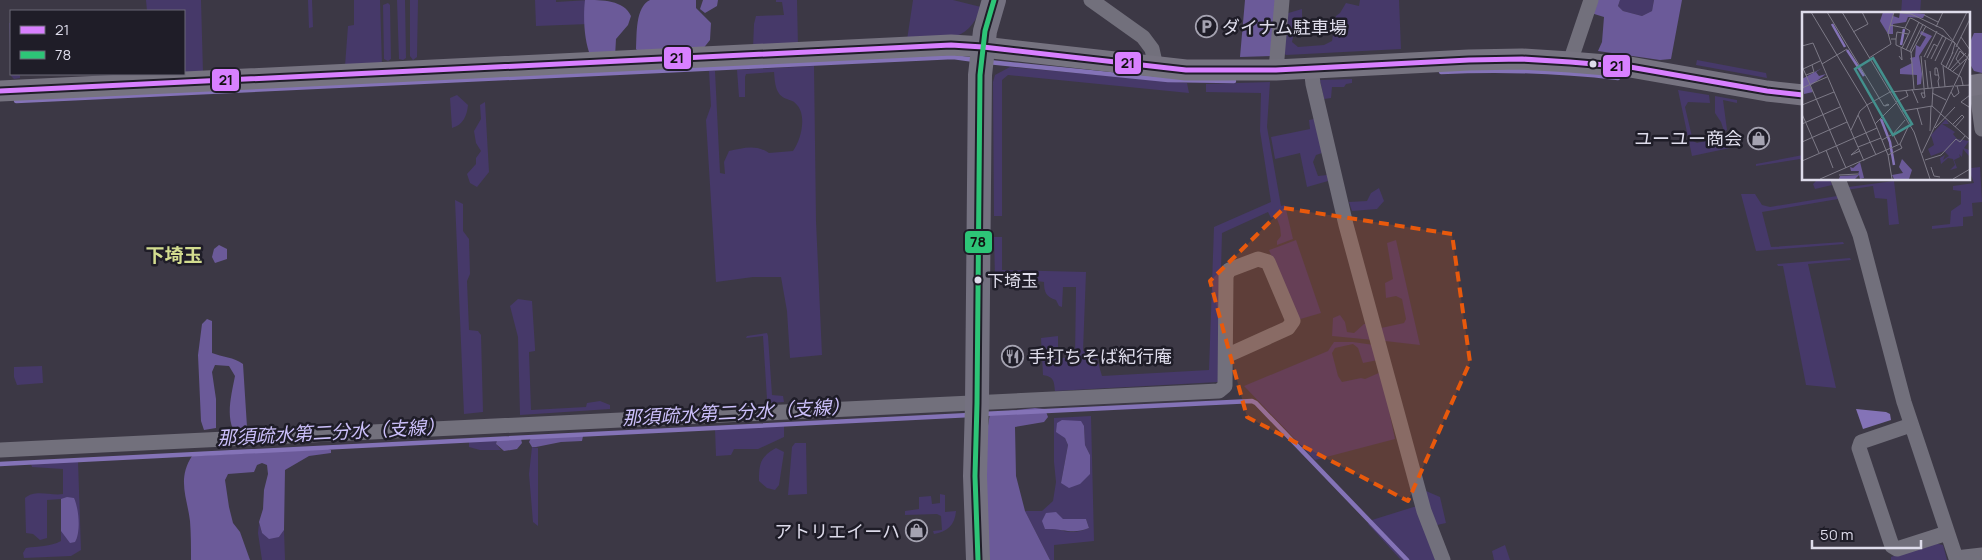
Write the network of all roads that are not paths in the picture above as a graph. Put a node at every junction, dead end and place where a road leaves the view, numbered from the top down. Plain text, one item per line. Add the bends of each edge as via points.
1 (994, 0) edge
2 (1091, 0) edge
3 (1282, 0) edge
4 (1591, 0) edge
5 (982, 47) junction
6 (1570, 62) junction
7 (1156, 67) junction
8 (1311, 67) junction
9 (1276, 70) junction
10 (1976, 85) edge
11 (0, 91) edge
12 (1802, 95) edge
13 (1982, 129) edge
14 (1838, 180) edge
15 (1226, 356) junction
16 (977, 403) junction
17 (1911, 425) junction
18 (0, 450) edge
19 (1948, 534) junction
20 (1982, 555) edge
21 (1956, 559) edge
22 (978, 560) edge
23 (1443, 560) edge

1 - 5 main road
2 - 7 street via 1142,38 1152,49
3 - 9 street
4 - 6 street
5 - 7 street
5 - 11 street via 951,45
5 - 16 main road
6 - 8 street via 1469,60
6 - 12 street via 1630,67
7 - 9 street
8 - 9 street
8 - 23 street via 1346,226 1424,511
10 - 13 street
14 - 17 street via 1860,235
15 - 15 street via 1288,328 1293,321 1268,262 1258,259 1229,270 1226,276
15 - 16 street via 1225,386 1219,391
16 - 18 street
16 - 22 main road
17 - 19 street
17 - 19 street via 1861,442 1859,448 1892,546 1897,549
19 - 21 street
20 - 21 street

